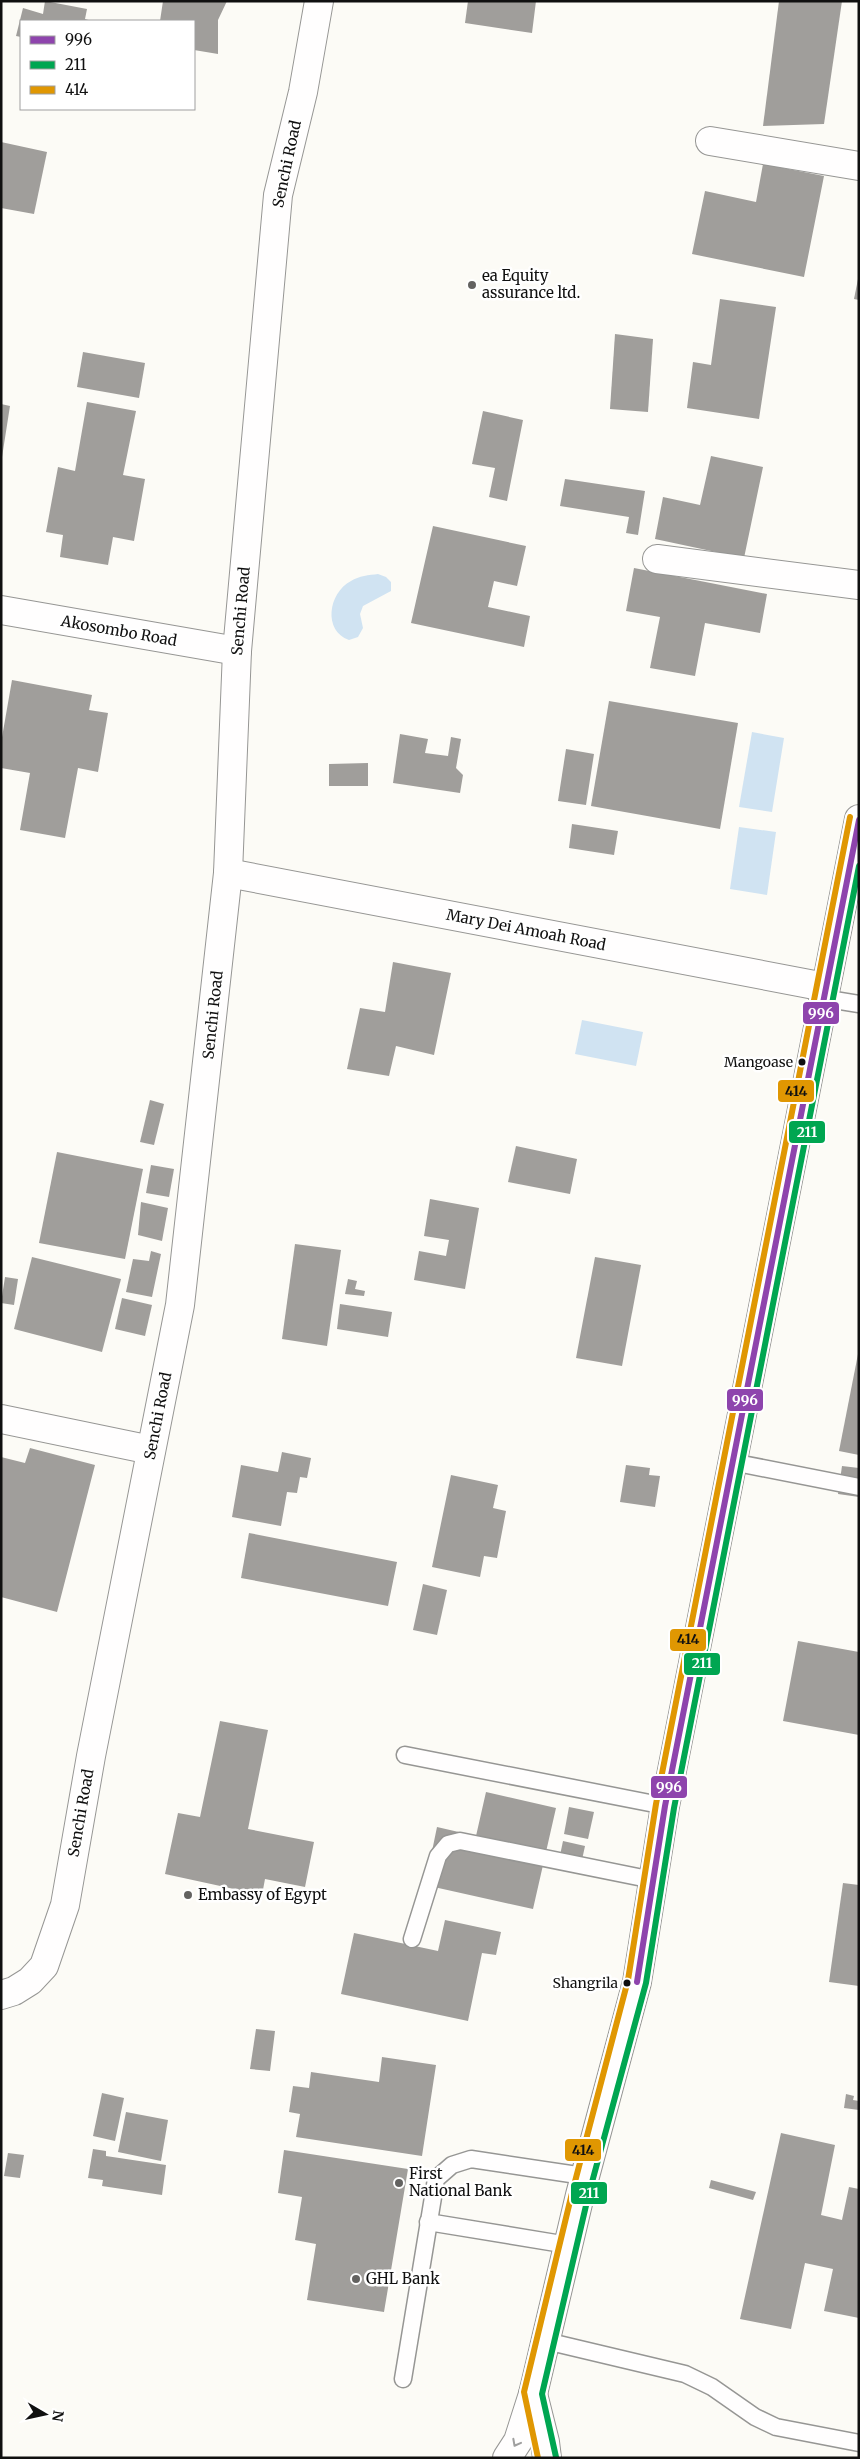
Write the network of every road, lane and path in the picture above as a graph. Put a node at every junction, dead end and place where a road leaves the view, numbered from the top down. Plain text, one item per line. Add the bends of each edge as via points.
1 (319, 1) edge
2 (710, 141) dead end
3 (859, 166) edge
4 (657, 559) dead end
5 (859, 585) edge
6 (1, 610) edge
7 (237, 651) junction
8 (859, 819) edge
9 (228, 873) junction
10 (824, 992) junction
11 (859, 1004) edge
12 (1, 1419) edge
13 (151, 1450) junction
14 (732, 1462) junction
15 (859, 1487) edge
16 (405, 1754) dead end
17 (665, 1806) junction
18 (653, 1880) junction
19 (412, 1939) dead end
20 (1, 1995) edge
21 (584, 2176) junction
22 (428, 2222) junction
23 (568, 2245) junction
24 (546, 2341) junction
25 (403, 2379) dead end
26 (533, 2394) junction
27 (859, 2443) edge
28 (507, 2458) edge
29 (547, 2458) edge

1 - 7 street, Senchi Road via 303,92 278,195
2 - 3 street
4 - 5 street
6 - 7 street, Akosombo Road
7 - 9 street, Senchi Road
8 - 10 street
9 - 10 street, Mary Dei Amoah Road
9 - 13 street, Senchi Road via 180,1305
10 - 11 lane
10 - 14 street
12 - 13 street
13 - 20 street, Senchi Road via 91,1756 66,1905 44,1966 30,1981
14 - 15 lane
14 - 17 street
16 - 17 lane
17 - 18 street
18 - 19 lane via 460,1841 448,1844 438,1856
18 - 21 street via 637,1982
21 - 22 lane via 471,2159 452,2165 436,2179
21 - 23 street
22 - 23 lane
22 - 25 lane
23 - 24 street
24 - 26 street
24 - 27 lane via 685,2374 776,2427
26 -> 28 street via 518,2442
26 - 29 street

